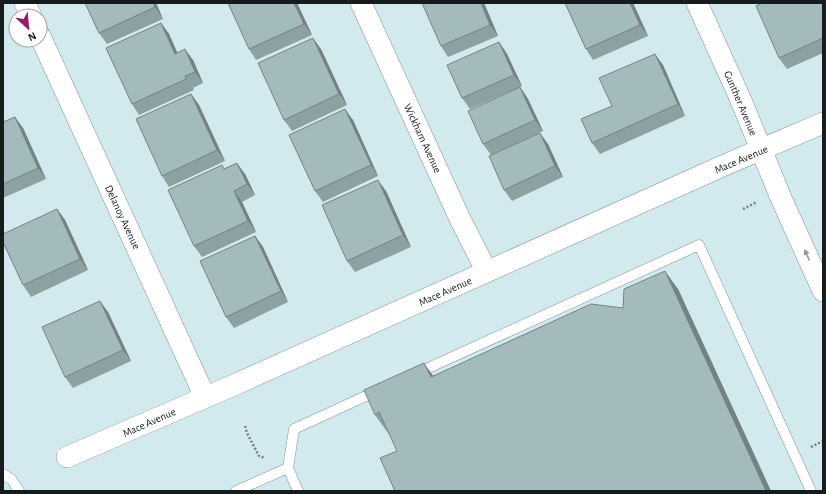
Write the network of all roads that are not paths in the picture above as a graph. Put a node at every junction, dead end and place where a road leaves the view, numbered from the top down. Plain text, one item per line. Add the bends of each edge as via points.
1 (361, 3) edge
2 (697, 3) edge
3 (45, 48) edge
4 (823, 123) edge
5 (762, 150) junction
6 (487, 272) junction
7 (823, 291) edge
8 (410, 376) edge
9 (388, 386) edge
10 (205, 397) junction
11 (66, 457) dead end
12 (288, 468) junction
13 (3, 474) edge
14 (19, 491) edge
15 (236, 491) edge
16 (298, 491) edge
17 (811, 491) edge

1 - 6 street, Wickham Avenue
2 - 5 street, Gunther Avenue
3 - 10 street, Delanoy Avenue
4 - 5 street, Mace Avenue
5 - 6 street, Mace Avenue
7 -> 5 street, Gunther Avenue
6 - 10 street, Mace Avenue
8 - 17 lane via 699,245
9 - 12 lane via 294,429
10 - 11 street, Mace Avenue
12 - 15 lane
12 - 16 lane
13 - 14 lane via 12,480

